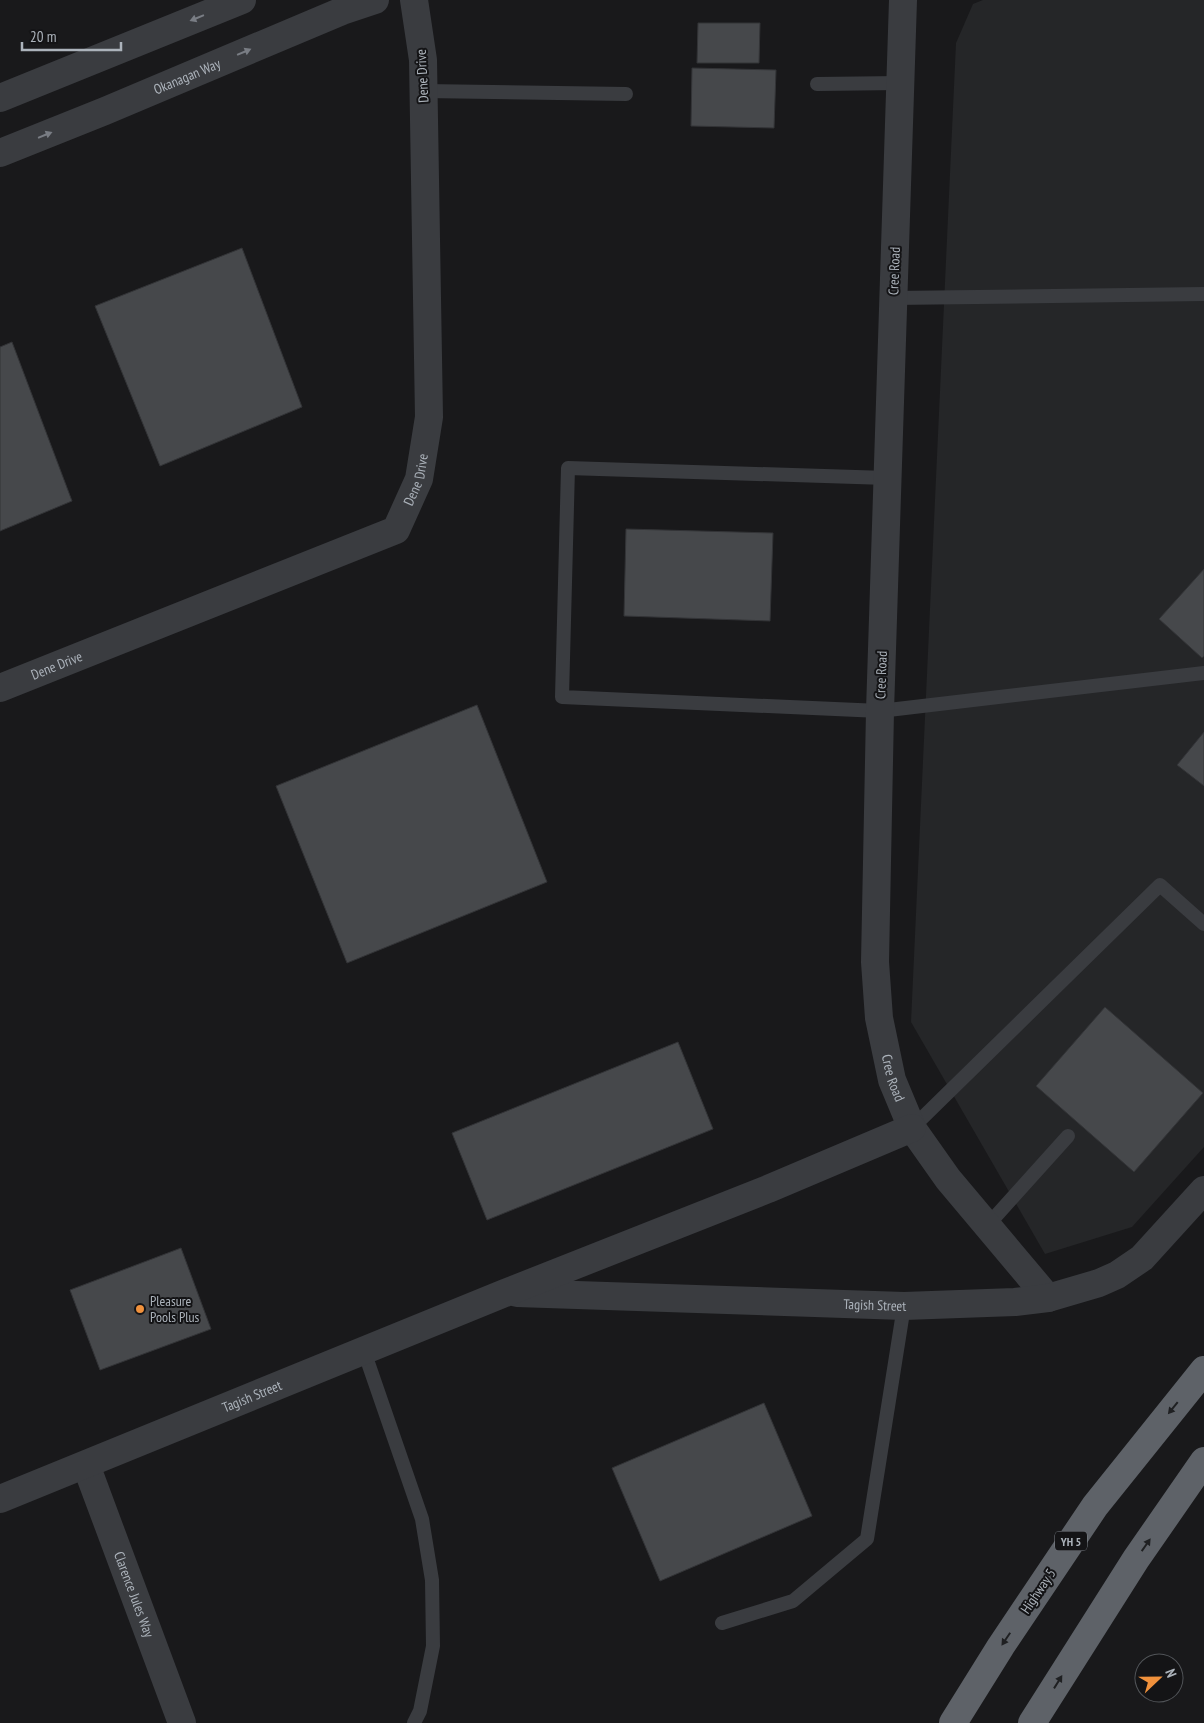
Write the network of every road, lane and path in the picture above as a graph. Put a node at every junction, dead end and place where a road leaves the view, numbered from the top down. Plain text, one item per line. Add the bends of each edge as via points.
1 (242, 0) edge
2 (375, 0) edge
3 (414, 0) edge
4 (902, 0) edge
5 (900, 83) junction
6 (818, 84) dead end
7 (424, 91) junction
8 (626, 94) dead end
9 (0, 98) edge
10 (0, 153) edge
11 (1204, 294) edge
12 (893, 298) junction
13 (888, 478) junction
14 (1204, 673) edge
15 (0, 688) edge
16 (880, 711) junction
17 (1204, 924) edge
18 (912, 1128) junction
19 (1068, 1136) dead end
20 (1204, 1190) edge
21 (987, 1226) junction
22 (505, 1293) junction
23 (1048, 1298) junction
24 (904, 1306) junction
25 (364, 1351) junction
26 (1204, 1370) edge
27 (1204, 1461) edge
28 (86, 1465) junction
29 (0, 1499) edge
30 (722, 1623) dead end
31 (182, 1723) edge
32 (414, 1723) edge
33 (953, 1723) edge
34 (1032, 1723) edge

1 -> 9 street
10 -> 2 street, Okanagan Way
3 - 7 street, Dene Drive
4 - 5 street, Cree Road
5 - 6 lane
5 - 12 street, Cree Road
7 - 8 lane
7 - 15 street, Dene Drive via 428,417 419,479 396,530
11 - 12 lane
12 - 13 street, Cree Road
13 - 16 street, Cree Road
13 - 16 lane via 568,468 562,697
14 - 16 lane
16 - 18 street, Cree Road via 875,962 879,1018 892,1080
17 - 18 lane via 1160,885
18 - 21 street, Cree Road
18 - 22 street, Tagish Street
19 - 21 lane
20 - 23 street, Tagish Street via 1142,1258 1099,1283
21 - 23 street, Cree Road
22 - 24 street, Tagish Street
22 - 25 street, Tagish Street
23 - 24 street, Tagish Street
24 - 30 lane via 867,1539 794,1601
25 - 28 street, Tagish Street
25 - 32 lane via 422,1518 432,1580 433,1646 420,1711
26 -> 33 highway, Highway 5 / YH 5 via 1095,1506
34 -> 27 highway via 1136,1559
28 - 29 street, Tagish Street
28 - 31 street, Clarence Jules Way

